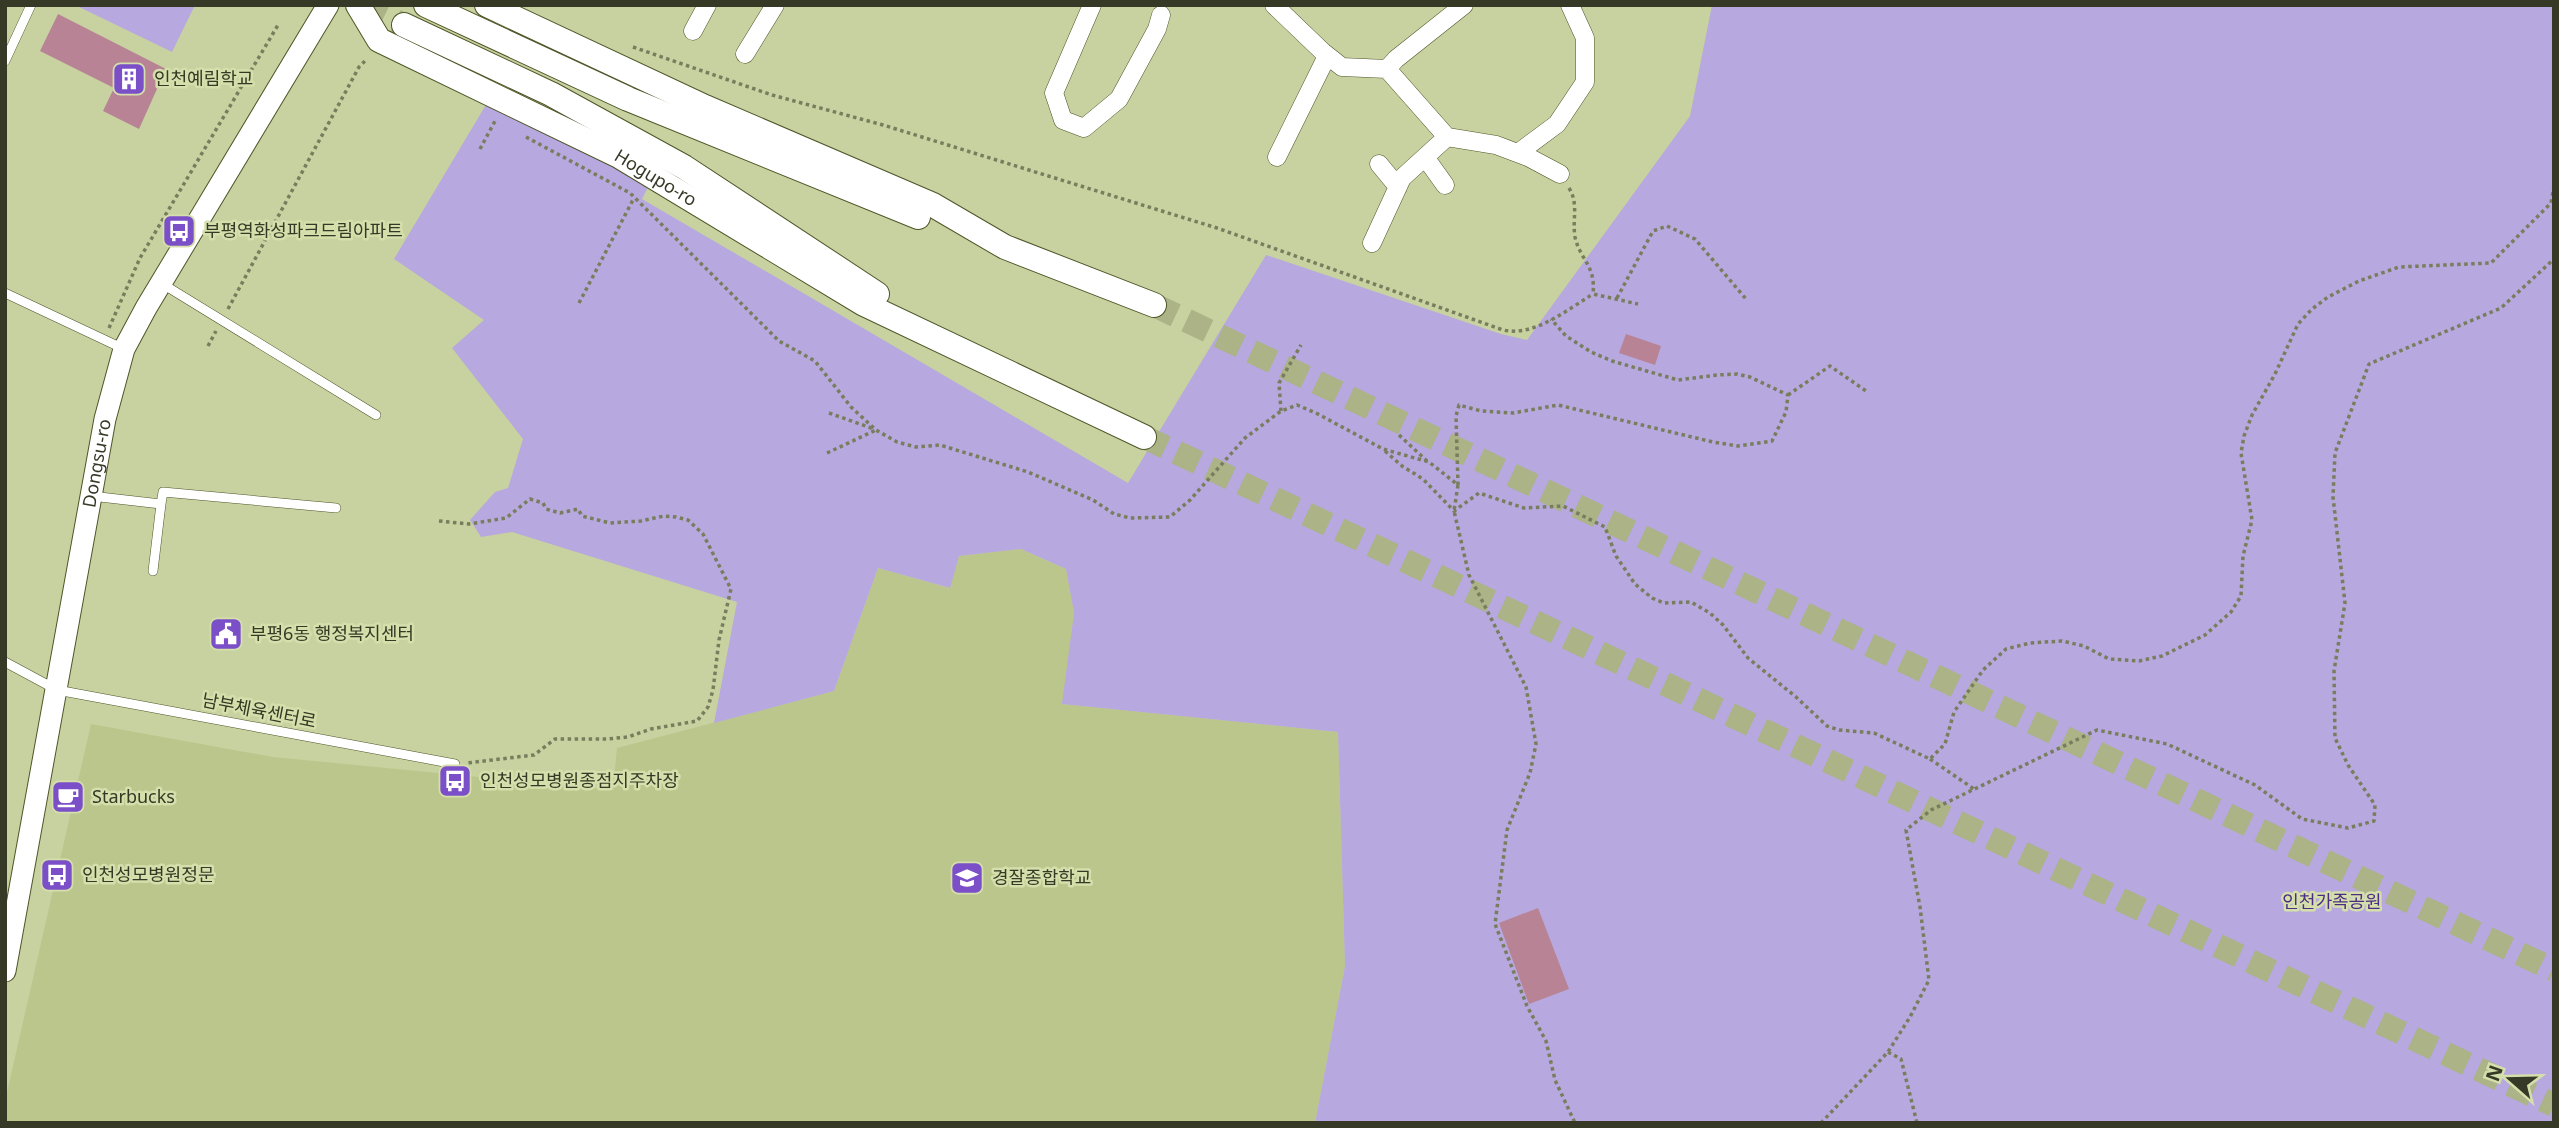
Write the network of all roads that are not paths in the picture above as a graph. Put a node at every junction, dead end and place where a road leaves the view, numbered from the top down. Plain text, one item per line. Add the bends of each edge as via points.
1 (31, 5) edge
2 (328, 5) edge
3 (358, 5) edge
4 (426, 5) tunnel mouth
5 (487, 5) edge
6 (707, 5) edge
7 (775, 5) edge
8 (1092, 5) edge
9 (1274, 5) edge
10 (1464, 5) edge
11 (1570, 5) edge
12 (1161, 15) dead end
13 (404, 24) tunnel mouth
14 (692, 32) dead end
15 (745, 54) dead end
16 (1327, 56) junction
17 (5, 61) edge
18 (1387, 69) junction
19 (1447, 136) junction
20 (1518, 153) junction
21 (1278, 156) dead end
22 (1425, 157) junction
23 (1379, 164) dead end
24 (1560, 174) road end
25 (1445, 185) dead end
26 (1398, 187) junction
27 (1373, 243) dead end
28 (1005, 247) junction
29 (161, 283) junction
30 (5, 293) edge
31 (1154, 305) tunnel mouth
32 (124, 349) junction
33 (960, 349) junction
34 (376, 415) dead end
35 (1144, 437) tunnel mouth
36 (92, 496) junction
37 (161, 504) junction
38 (336, 508) dead end
39 (153, 571) dead end
40 (5, 662) edge
41 (57, 690) junction
42 (455, 764) road end
43 (5, 971) edge

1 - 17 lane
2 - 29 street, Dongsu-ro
3 - 33 main road, Hogupo-ro via 379,40 619,156 864,304
4 - 28 main road via 628,99
5 - 28 main road via 705,107 933,205
6 - 14 street
7 - 15 street
8 - 12 street via 1054,93 1063,120 1084,128 1119,99
9 - 16 street
10 - 18 street
11 - 20 street via 1585,38 1585,82 1557,124
13 - 33 main road, Hogupo-ro via 551,94 684,167
16 - 18 street via 1342,67
16 - 21 street
18 - 19 street
19 - 20 street
19 - 22 street
20 - 24 street
22 - 25 street
22 - 26 street
23 - 26 street
26 - 27 street
28 - 31 main road
29 - 32 street, Dongsu-ro
29 - 34 lane
30 - 32 lane
32 - 36 street, Dongsu-ro via 105,419
33 - 35 main road, Hogupo-ro
36 - 37 lane
36 - 41 street, Dongsu-ro
37 - 38 lane via 163,492
37 - 39 lane
40 - 41 lane, 남부체육센터로
41 - 42 lane, 남부체육센터로
41 - 43 street, Dongsu-ro

